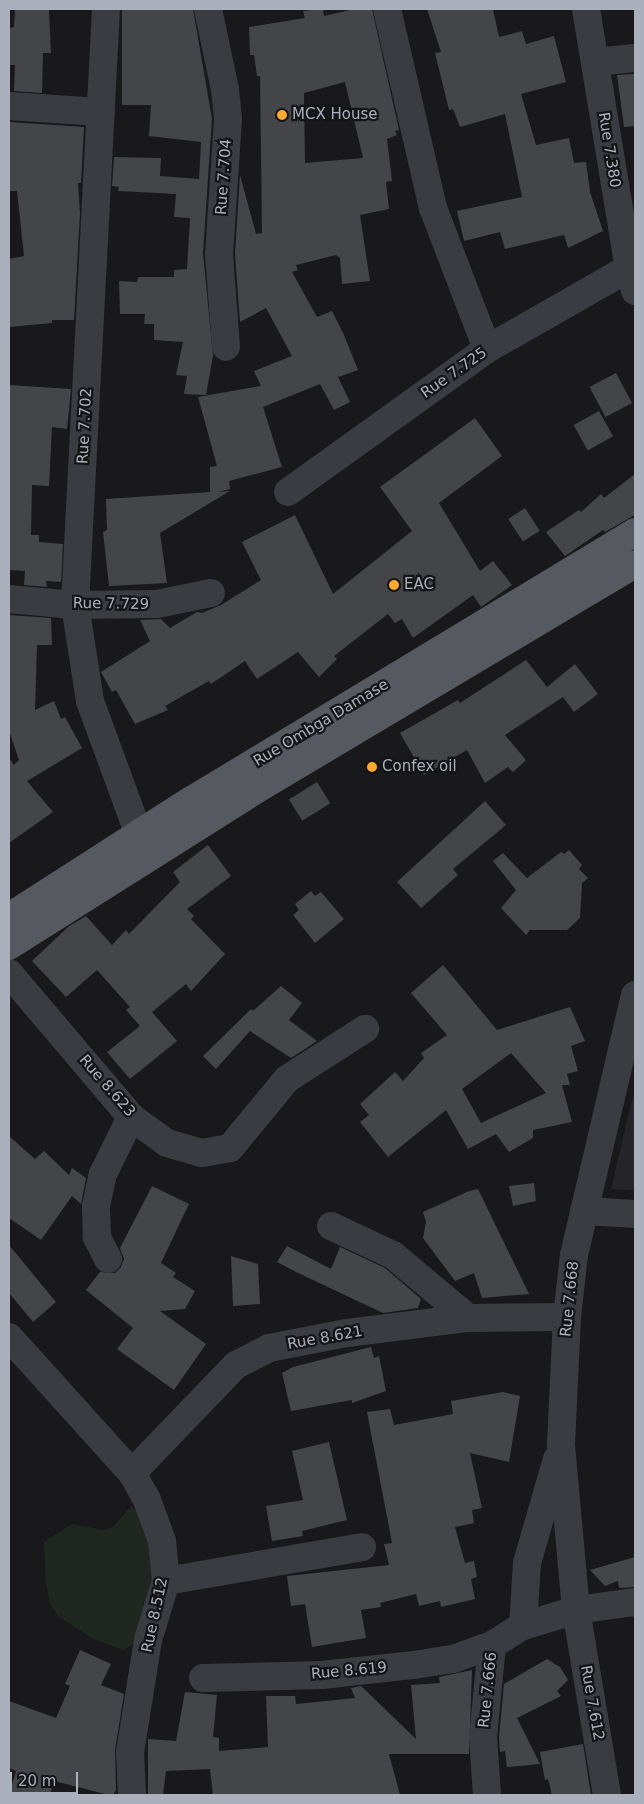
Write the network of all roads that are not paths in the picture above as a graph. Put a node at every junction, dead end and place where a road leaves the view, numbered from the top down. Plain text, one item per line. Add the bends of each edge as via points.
1 (106, 9) edge
2 (208, 9) edge
3 (387, 9) edge
4 (586, 9) edge
5 (635, 58) edge
6 (595, 62) junction
7 (9, 106) edge
8 (101, 112) junction
9 (632, 280) edge
10 (226, 347) dead end
11 (487, 349) junction
12 (288, 492) dead end
13 (635, 532) edge
14 (635, 564) edge
15 (211, 593) dead end
16 (9, 599) edge
17 (75, 605) junction
18 (146, 845) junction
19 (12, 909) edge
20 (9, 946) edge
21 (9, 973) edge
22 (635, 995) edge
23 (365, 1028) dead end
24 (131, 1117) junction
25 (584, 1211) junction
26 (635, 1214) edge
27 (332, 1226) dead end
28 (108, 1259) dead end
29 (567, 1317) junction
30 (468, 1318) junction
31 (9, 1337) edge
32 (561, 1444) junction
33 (132, 1473) junction
34 (362, 1547) dead end
35 (166, 1582) junction
36 (635, 1602) edge
37 (576, 1610) junction
38 (523, 1626) junction
39 (492, 1645) junction
40 (203, 1678) dead end
41 (132, 1795) edge
42 (487, 1795) edge
43 (607, 1795) edge

1 - 8 street, Rue 7.702
2 - 10 street, Rue 7.704 via 228,119 219,254
3 - 11 street via 433,208
4 - 6 street, Rue 7.380
5 - 6 street
6 - 9 street, Rue 7.380
7 - 8 street
8 - 17 street, Rue 7.702
9 - 11 street, Rue 7.725
11 - 12 street, Rue 7.725
13 - 18 main road, Rue Ombga Damase
14 - 18 main road, Rue Ombga Damase via 254,791
15 - 17 street, Rue 7.729 via 157,604
16 - 17 street, Rue 7.729
17 - 18 street, Rue 7.702 via 90,701
18 - 19 main road, Rue Ombga Damase
18 - 20 main road, Rue Ombga Damase
21 - 24 street, Rue 8.623
22 - 25 street, Rue 7.668
23 - 24 street, Rue 8.623 via 287,1080 230,1148 202,1153 167,1143
24 - 28 street via 103,1174 96,1206 97,1236
25 - 26 street
25 - 29 street, Rue 7.668 via 574,1255
27 - 30 street via 392,1255
29 - 30 street, Rue 8.621
29 - 32 street, Rue 7.668
30 - 33 street, Rue 8.621 via 347,1333 269,1348 236,1365
31 - 33 street, Rue 8.512
32 - 37 street, Rue 7.668
32 - 38 street via 527,1563
33 - 35 street, Rue 8.512 via 147,1500 162,1541
34 - 35 street
35 - 41 street, Rue 8.512 via 148,1640 130,1752
36 - 37 street, Rue 7.666
37 - 38 street, Rue 7.666
37 - 43 street, Rue 7.612
38 - 39 street, Rue 7.666
39 - 40 street, Rue 8.619 via 453,1659 414,1666 322,1675
39 - 42 street, Rue 7.666 via 483,1737

